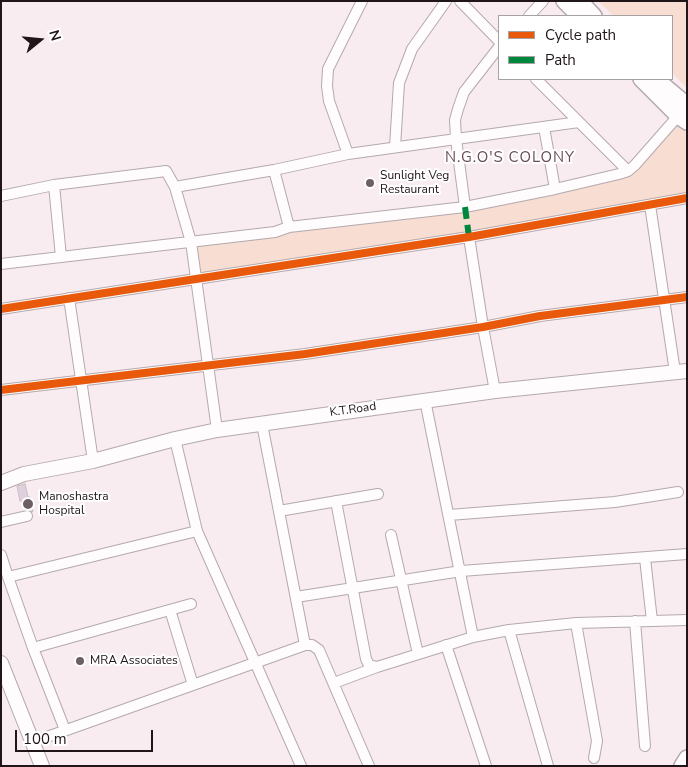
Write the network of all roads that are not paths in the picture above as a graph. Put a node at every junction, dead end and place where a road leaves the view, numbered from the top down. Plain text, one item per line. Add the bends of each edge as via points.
1 (362, 1) edge
2 (446, 1) edge
3 (460, 1) edge
4 (543, 1) edge
5 (564, 1) edge
6 (580, 1) edge
7 (530, 15) edge
8 (578, 15) edge
9 (593, 15) edge
10 (498, 40) edge
11 (498, 48) edge
12 (537, 80) edge
13 (642, 80) edge
14 (657, 80) edge
15 (684, 115) edge
16 (579, 122) junction
17 (544, 127) junction
18 (456, 139) junction
19 (395, 147) junction
20 (348, 154) junction
21 (274, 170) junction
22 (628, 171) junction
23 (54, 185) junction
24 (175, 186) junction
25 (555, 189) junction
26 (1, 196) edge
27 (687, 198) edge
28 (650, 206) junction
29 (465, 207) junction
30 (289, 227) junction
31 (469, 237) junction
32 (191, 242) junction
33 (61, 257) junction
34 (1, 264) edge
35 (196, 278) junction
36 (69, 298) junction
37 (687, 298) edge
38 (663, 301) junction
39 (1, 309) edge
40 (483, 327) junction
41 (208, 365) junction
42 (681, 372) edge
43 (82, 380) junction
44 (1, 390) edge
45 (495, 391) junction
46 (425, 400) junction
47 (262, 424) junction
48 (217, 430) junction
49 (174, 439) junction
50 (93, 461) junction
51 (1, 472) edge
52 (24, 474) junction
53 (1, 483) edge
54 (678, 492) dead end
55 (378, 494) dead end
56 (336, 501) junction
57 (279, 511) junction
58 (449, 515) junction
59 (27, 516) dead end
60 (1, 522) edge
61 (197, 531) junction
62 (391, 535) dead end
63 (687, 554) edge
64 (1, 555) edge
65 (645, 558) junction
66 (461, 571) junction
67 (8, 577) junction
68 (400, 581) junction
69 (352, 588) junction
70 (296, 597) junction
71 (191, 604) dead end
72 (170, 610) junction
73 (687, 620) edge
74 (635, 621) junction
75 (652, 622) junction
76 (576, 623) junction
77 (509, 630) junction
78 (474, 637) junction
79 (305, 645) junction
80 (446, 645) junction
81 (34, 648) junction
82 (418, 654) junction
83 (1, 663) edge
84 (257, 663) junction
85 (377, 666) junction
86 (334, 683) junction
87 (193, 685) junction
88 (65, 730) junction
89 (33, 742) junction
90 (645, 746) dead end
91 (594, 758) dead end
92 (687, 758) edge
93 (42, 766) edge
94 (301, 766) edge
95 (369, 766) edge
96 (486, 766) edge
97 (548, 766) edge
98 (682, 766) edge

1 - 20 street via 328,69 329,101
2 - 19 street via 412,50 399,83
3 - 10 street
4 - 7 street
5 - 8 main road
6 - 9 main road
11 - 18 street via 464,92 456,120
12 - 16 street
13 - 15 main road
14 - 15 main road
15 - 22 street
16 - 17 street
16 - 22 street
17 - 18 street
17 - 25 street
18 - 19 street
18 - 29 street
19 - 20 street
20 - 21 street
21 - 24 street
21 - 30 street
22 - 25 street
23 - 24 street via 166,171
23 - 26 street
23 - 33 street
24 - 32 street
25 - 29 street
27 - 28 street
28 - 31 street
28 - 38 street
29 - 30 street
30 - 32 street via 275,232
31 - 35 street
31 - 40 street
32 - 33 street
32 - 35 street
33 - 34 street
35 - 36 street
35 - 41 street
36 - 39 street
36 - 43 street
37 - 38 street
38 - 40 street via 540,316
38 - 42 street
40 - 41 street
40 - 45 street
41 - 43 street
41 - 48 street
42 - 45 main road, K.T.Road
43 - 44 street
43 - 50 street
45 - 46 main road, K.T.Road
46 - 47 main road, K.T.Road
46 - 58 street
47 - 48 main road, K.T.Road
47 - 57 street
48 - 49 main road, K.T.Road
49 - 50 main road, K.T.Road
49 - 61 street
50 - 52 main road, K.T.Road
51 - 52 main road, K.T.Road
52 - 53 main road, K.T.Road
54 - 58 street via 615,502
55 - 56 street
56 - 57 street
56 - 69 street
57 - 70 street
58 - 66 street
59 - 60 street
61 - 67 street
61 - 84 street
62 - 68 street
63 - 65 street
64 - 67 street
65 - 66 street
65 - 75 street
66 - 68 street
66 - 78 street
67 - 81 street
68 - 69 street
68 - 82 street
69 - 70 street
69 - 85 street via 366,659 369,665
70 - 79 street
71 - 72 street
72 - 81 street
72 - 87 street
73 - 75 street
74 - 75 street
74 - 76 street
74 - 90 street
76 - 77 street
76 - 91 street via 597,741
77 - 78 street
77 - 97 street
78 - 80 street
79 - 84 street
79 - 86 street via 320,650
80 - 82 street
80 - 96 street
81 - 88 street
82 - 85 street
83 - 89 main road
84 - 87 street
84 - 94 street
85 - 86 street
86 - 95 street
87 - 88 street
88 - 89 street
89 - 93 main road
92 - 98 main road

